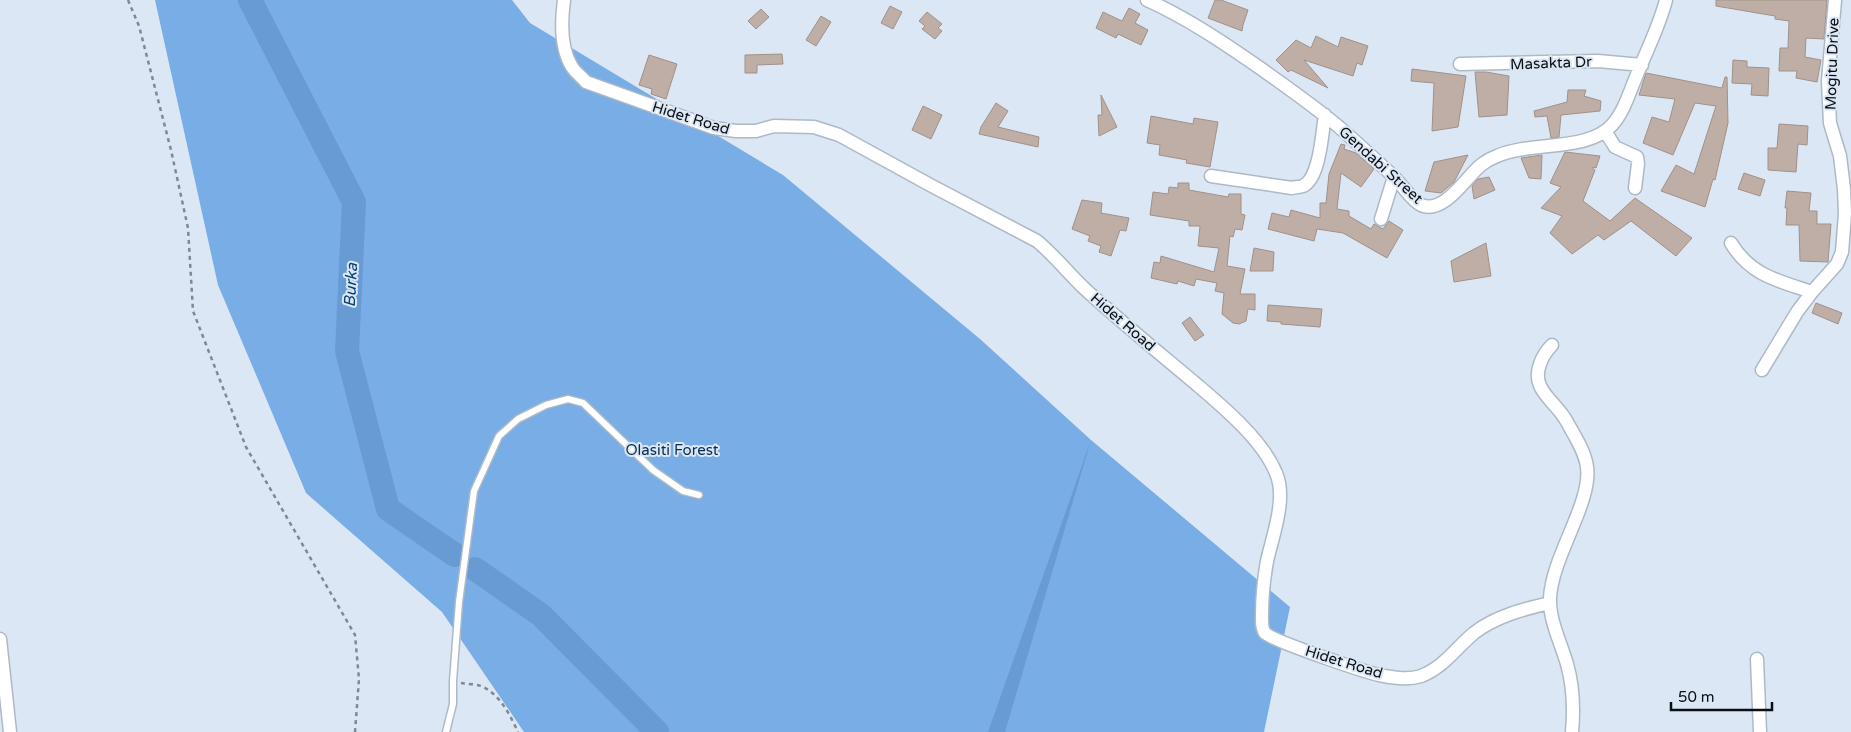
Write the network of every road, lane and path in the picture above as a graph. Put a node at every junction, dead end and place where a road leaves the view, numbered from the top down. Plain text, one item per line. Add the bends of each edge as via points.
1 (128, 0) edge
2 (564, 0) edge
3 (1147, 0) edge
4 (1666, 0) edge
5 (1836, 0) edge
6 (1460, 64) dead end
7 (1642, 65) junction
8 (1325, 116) junction
9 (1605, 131) junction
10 (1211, 176) dead end
11 (1394, 177) junction
12 (1635, 188) dead end
13 (1381, 219) dead end
14 (1731, 243) dead end
15 (1812, 292) junction
16 (1552, 345) dead end
17 (1762, 370) dead end
18 (699, 495) dead end
19 (1550, 603) junction
20 (0, 639) edge
21 (1757, 659) dead end
22 (453, 682) junction
23 (10, 732) edge
24 (355, 732) edge
25 (446, 732) edge
26 (518, 732) edge
27 (1572, 732) edge
28 (1760, 732) edge

1 - 24 path via 141,35 188,228 193,311 246,447 355,634 359,679
2 - 19 street, Hidet Road via 565,51 573,68 586,82 714,128 736,132 774,126 814,127 839,135 1037,241 1085,289 1222,407 1247,430 1281,484 1262,612 1262,628 1271,638 1382,676 1408,678 1428,673 1473,633 1490,623
3 - 8 street, Gendabi Street via 1233,49
4 - 7 street
5 - 15 street, Mogitu Drive via 1828,81 1830,123 1840,156 1845,214 1842,252 1837,264
6 - 7 street, Masakta Dr via 1598,61
7 - 9 street via 1617,118
8 - 10 street via 1316,168 1304,186 1292,188
8 - 11 street, Gendabi Street
9 - 11 street, Gendabi Street via 1583,140 1497,156 1481,165 1449,199 1439,204 1420,204
9 - 12 street via 1615,147 1637,158
11 - 13 street
14 - 15 street via 1751,268 1779,282
15 - 17 street, Mogitu Drive
16 - 19 street via 1544,352 1537,372 1538,384 1568,423 1585,458 1587,476 1583,500 1563,546 1552,583
18 - 22 lane via 682,491 653,470 582,403 568,399 546,405 518,419 498,436 474,491 459,602
19 - 27 street via 1570,679
20 - 23 street
21 - 28 street
22 - 25 lane via 453,704
22 - 26 path via 480,686 496,695

